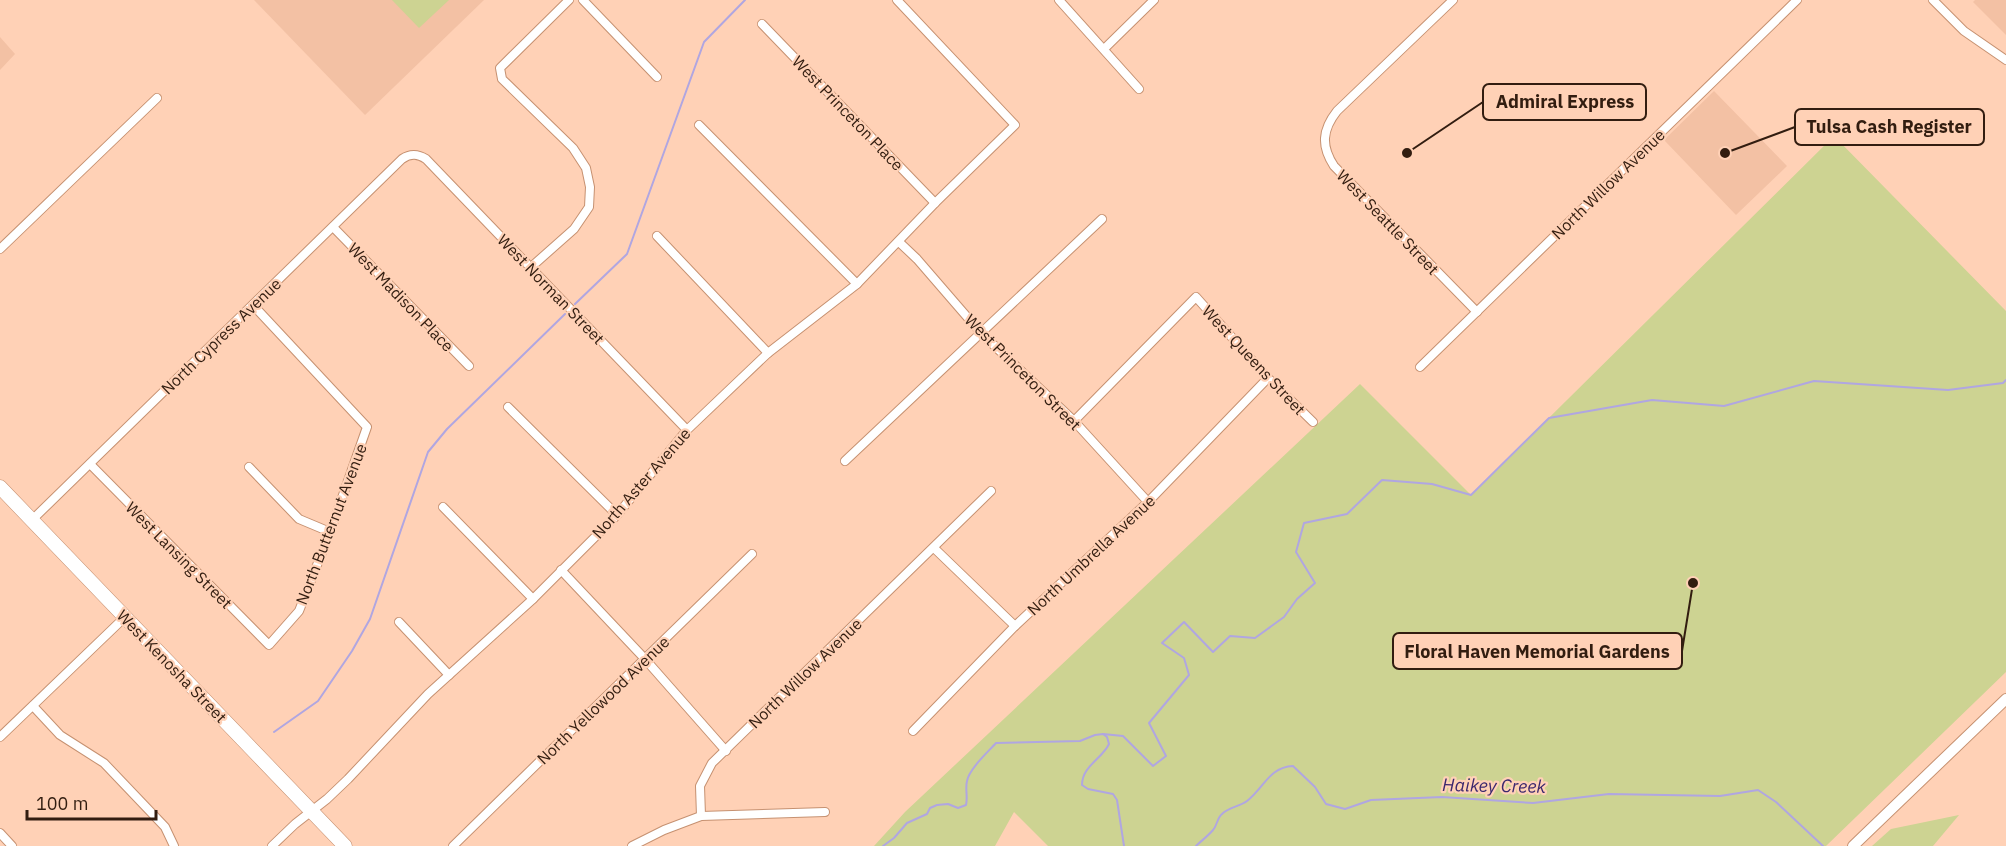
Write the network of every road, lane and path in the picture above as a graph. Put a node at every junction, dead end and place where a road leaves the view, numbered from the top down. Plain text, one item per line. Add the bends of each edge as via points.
1 (569, 0) edge
2 (583, 0) edge
3 (897, 0) edge
4 (1059, 0) edge
5 (1154, 0) edge
6 (1453, 0) edge
7 (1797, 0) edge
8 (1933, 0) edge
9 (762, 24) dead end
10 (1104, 49) junction
11 (2006, 60) edge
12 (657, 77) dead end
13 (1139, 89) dead end
14 (157, 98) dead end
15 (699, 125) dead end
16 (412, 154) joint
17 (935, 203) junction
18 (1102, 219) dead end
19 (333, 227) junction
20 (657, 236) dead end
21 (899, 243) junction
22 (0, 249) edge
23 (530, 268) junction
24 (857, 284) junction
25 (253, 305) junction
26 (1477, 312) junction
27 (981, 333) junction
28 (768, 353) junction
29 (469, 366) dead end
30 (1420, 367) dead end
31 (1268, 378) junction
32 (508, 407) dead end
33 (1074, 421) junction
34 (1313, 422) dead end
35 (687, 430) junction
36 (845, 461) dead end
37 (90, 464) junction
38 (249, 467) dead end
39 (0, 487) edge
40 (991, 491) dead end
41 (1148, 502) junction
42 (443, 507) dead end
43 (617, 515) junction
44 (32, 520) junction
45 (330, 532) junction
46 (934, 548) junction
47 (752, 554) dead end
48 (561, 570) junction
49 (532, 599) junction
50 (124, 617) junction
51 (399, 622) dead end
52 (1015, 626) junction
53 (269, 645) joint
54 (645, 659) junction
55 (449, 675) junction
56 (2006, 699) edge
57 (33, 706) junction
58 (913, 731) dead end
59 (0, 737) edge
60 (726, 751) junction
61 (311, 811) junction
62 (825, 812) dead end
63 (701, 816) junction
64 (0, 833) edge
65 (12, 846) edge
66 (174, 846) edge
67 (272, 846) edge
68 (345, 846) edge
69 (453, 846) edge
70 (632, 846) edge
71 (1853, 846) edge

1 - 23 street via 500,68 502,79 573,148 586,168 590,187 589,207 574,229
2 - 12 street
3 - 17 street, North Aster Avenue via 1015,125
4 - 10 street
5 - 10 street
6 - 26 street, West Seattle Street via 1330,121 1324,138 1327,156 1334,166
7 - 26 street, North Willow Avenue
8 - 11 street via 1964,31
9 - 17 street, West Princeton Place
10 - 13 street
14 - 22 street
15 - 24 street
16 - 19 street, North Cypress Avenue via 402,159
16 - 23 street, West Norman Street via 426,159
17 - 21 street, North Aster Avenue
18 - 27 street
19 - 25 street, North Cypress Avenue
19 - 29 street, West Madison Place
20 - 28 street
21 - 24 street, North Aster Avenue
21 - 27 street, West Princeton Street
23 - 35 street, West Norman Street
24 - 28 street, North Aster Avenue
25 - 37 street, North Cypress Avenue
25 - 45 street, North Butternut Avenue via 367,427
26 - 30 street, North Willow Avenue
27 - 33 street, West Princeton Street
27 - 36 street
28 - 35 street, North Aster Avenue
31 - 33 street, West Queens Street via 1196,297
31 - 34 street, West Queens Street
31 - 41 street, North Umbrella Avenue
32 - 43 street
33 - 41 street, West Princeton Street
35 - 43 street, North Aster Avenue
37 - 44 street, North Cypress Avenue
37 - 53 street, West Lansing Street
38 - 45 street via 299,519
39 - 44 main road, West Kenosha Street
40 - 46 street, North Willow Avenue
41 - 52 street, North Umbrella Avenue
42 - 49 street
43 - 48 street, North Aster Avenue
44 - 50 main road, West Kenosha Street
45 - 53 street, North Butternut Avenue via 299,611
46 - 52 street
46 - 60 street, North Willow Avenue
47 - 54 street, North Yellowood Avenue
48 - 49 street, North Aster Avenue
48 - 54 street
49 - 55 street, North Aster Avenue
50 - 57 street
50 - 61 main road, West Kenosha Street
51 - 55 street
52 - 58 street, North Umbrella Avenue
54 - 60 street
54 - 69 street, North Yellowood Avenue
55 - 61 street, North Aster Avenue via 348,779
56 - 71 street
57 - 59 street
57 - 66 street via 60,735 104,763 165,826
60 - 63 street, North Willow Avenue via 712,763 700,786
61 - 67 street, North Aster Avenue
61 - 68 main road, West Kenosha Street
62 - 63 street
63 - 70 street
64 - 65 street

